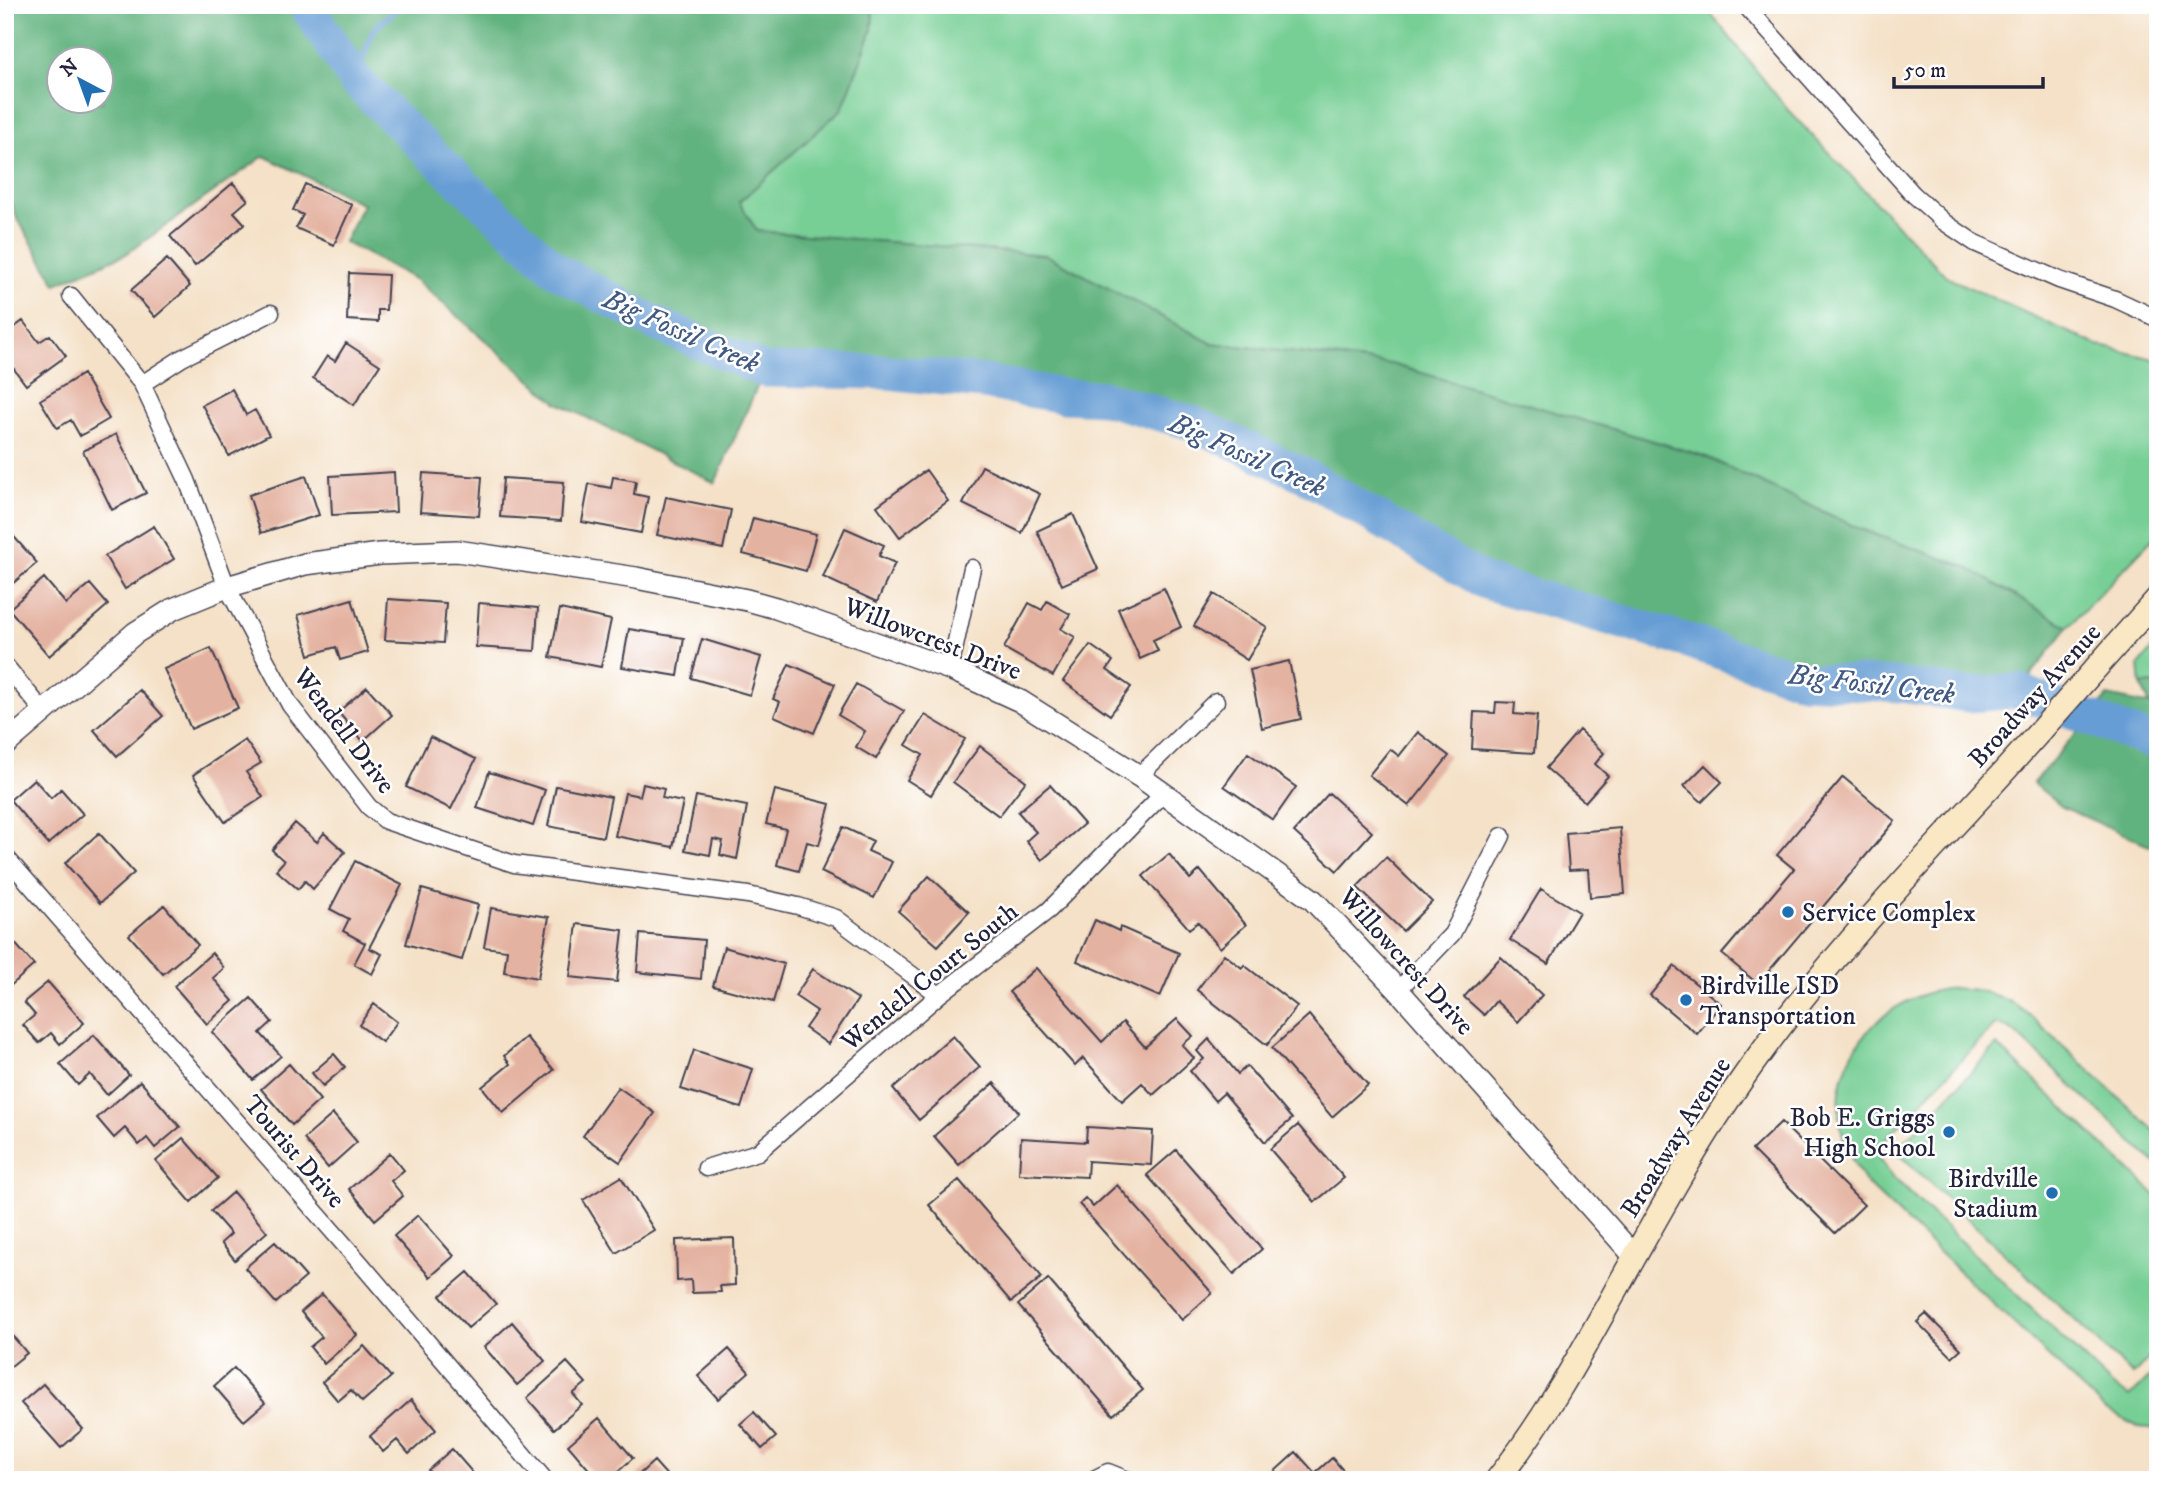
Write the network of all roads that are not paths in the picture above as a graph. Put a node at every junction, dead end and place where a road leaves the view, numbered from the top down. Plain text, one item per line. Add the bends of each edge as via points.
1 (1745, 5) edge
2 (71, 296) dead end
3 (271, 313) dead end
4 (2158, 318) edge
5 (142, 384) junction
6 (972, 568) dead end
7 (227, 587) junction
8 (2158, 598) edge
9 (5, 666) edge
10 (950, 670) junction
11 (1216, 701) dead end
12 (44, 712) junction
13 (5, 745) edge
14 (1139, 776) junction
15 (1164, 793) junction
16 (1502, 836) dead end
17 (5, 856) edge
18 (1398, 990) junction
19 (939, 995) junction
20 (706, 1168) dead end
21 (1635, 1257) junction
22 (1126, 1478) edge
23 (545, 1480) edge
24 (1092, 1480) edge
25 (1497, 1480) edge

1 - 4 street via 1913,194 1944,222 1975,243
2 - 5 street, Wendell Drive
3 - 5 street
5 - 7 street, Wendell Drive via 187,480
6 - 10 street
7 - 10 street, Willowcrest Drive via 305,564 380,554 457,551 747,600
7 - 12 street, Willowcrest Drive via 173,609 135,633
7 - 19 street, Wendell Drive via 290,705 369,807 386,821 514,864 748,895 798,906 836,918
8 - 21 main road, Broadway Avenue via 1868,920 1782,1024 1723,1107
9 - 12 street
10 - 14 street, Willowcrest Drive via 1020,701
11 - 14 street
12 - 13 street, Willowcrest Drive
14 - 15 street, Willowcrest Drive
15 - 18 street, Willowcrest Drive via 1313,900
15 - 19 street, Wendell Court South via 1049,910
16 - 18 street via 1452,934
17 - 23 street, Tourist Drive
18 - 21 street, Willowcrest Drive
19 - 20 street, Wendell Court South via 758,1152
21 - 25 main road, Broadway Avenue via 1543,1417
22 - 24 street via 1108,1472

